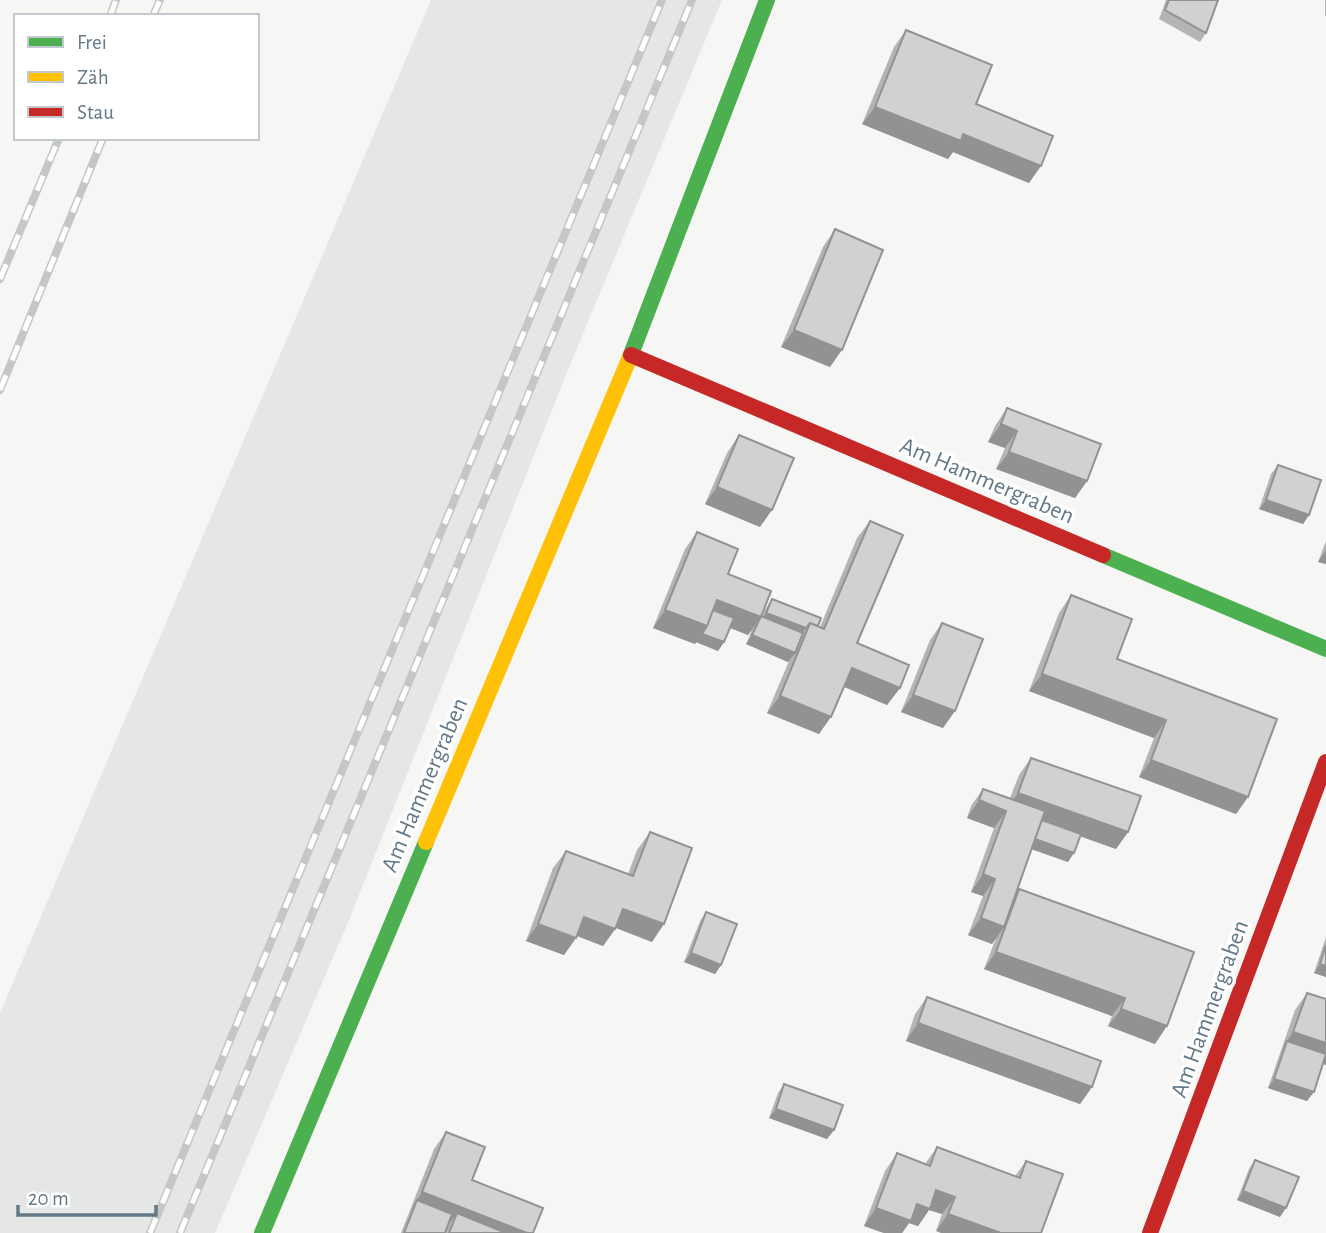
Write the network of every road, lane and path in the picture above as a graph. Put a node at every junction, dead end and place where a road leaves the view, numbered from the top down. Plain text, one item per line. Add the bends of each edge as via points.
1 (767, 0) edge
2 (631, 355) junction
3 (1326, 649) edge
4 (1326, 762) edge
5 (262, 1233) edge
6 (1150, 1233) edge

1 - 2 street, Am Hammergraben
2 - 3 street, Am Hammergraben
2 - 5 street, Am Hammergraben
4 - 6 street, Am Hammergraben

